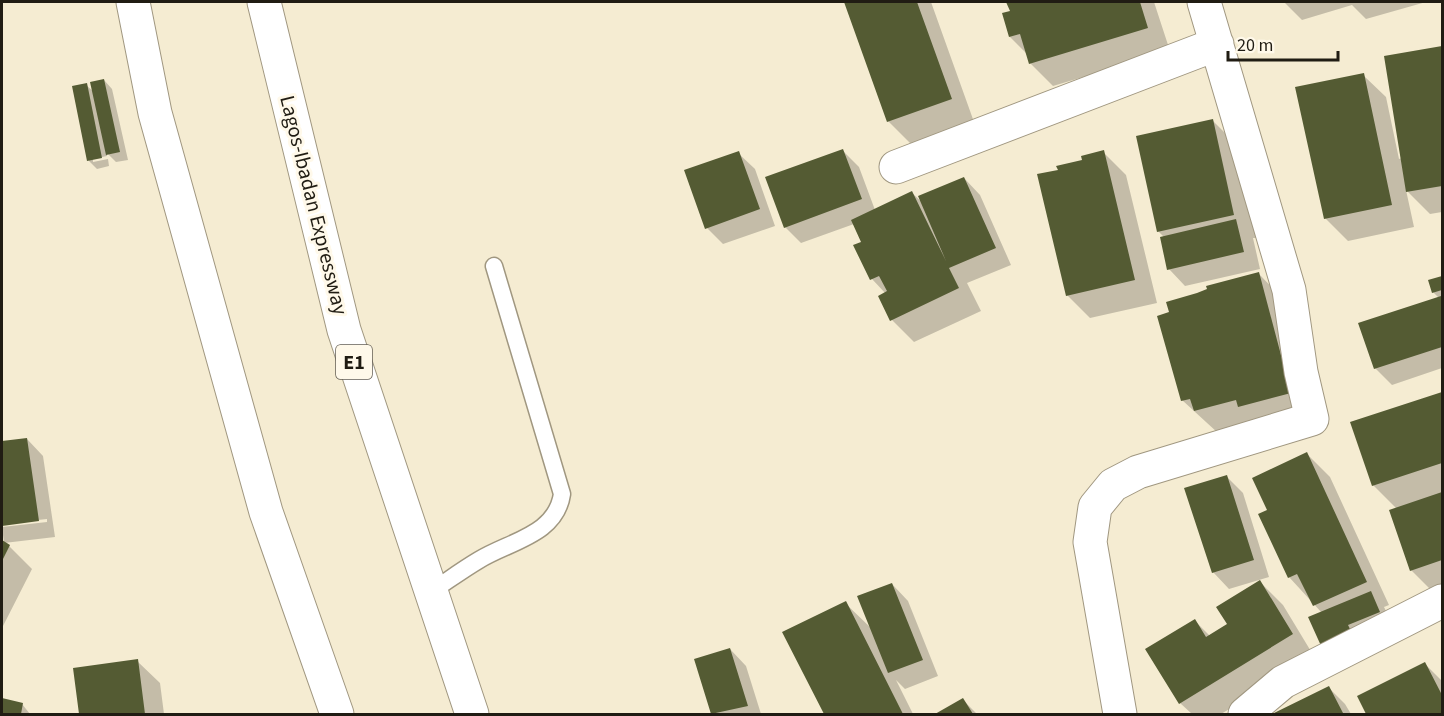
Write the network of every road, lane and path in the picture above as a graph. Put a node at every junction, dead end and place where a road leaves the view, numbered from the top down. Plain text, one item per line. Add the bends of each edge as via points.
1 (133, 2) edge
2 (264, 2) edge
3 (1204, 2) edge
4 (1217, 44) junction
5 (896, 167) dead end
6 (494, 266) dead end
7 (429, 593) junction
8 (1443, 601) edge
9 (338, 714) edge
10 (472, 714) edge
11 (1120, 714) edge
12 (1245, 714) edge

1 - 9 main road via 155,113 266,512
2 - 7 main road, Lagos-Ibadan Expressway / E1 via 344,330
3 - 4 main road
4 - 5 main road
4 - 11 main road via 1289,290 1312,419 1138,471 1113,484 1095,507 1090,542
6 - 7 lane via 562,494 560,507 544,527 480,559
7 - 10 main road, Lagos-Ibadan Expressway / E1
8 - 12 main road via 1283,682

